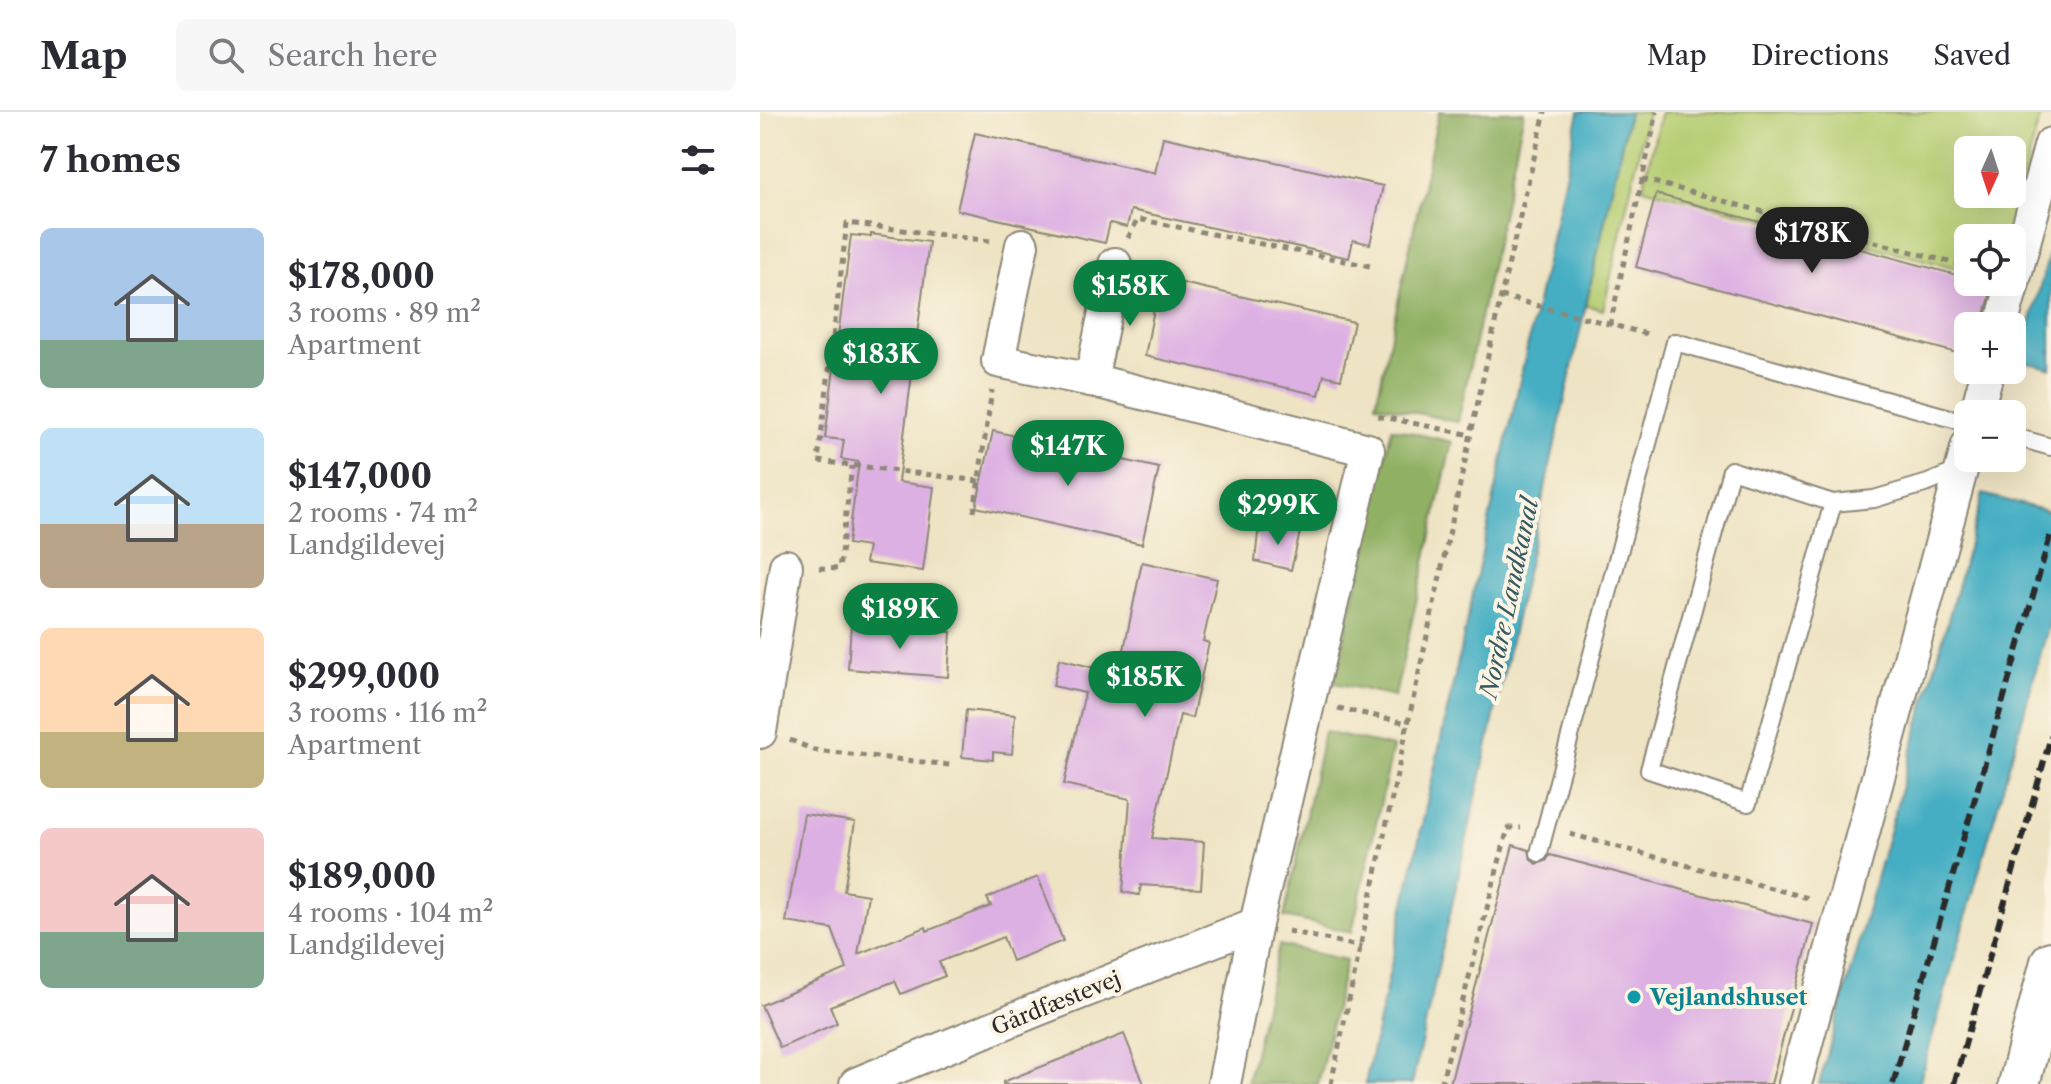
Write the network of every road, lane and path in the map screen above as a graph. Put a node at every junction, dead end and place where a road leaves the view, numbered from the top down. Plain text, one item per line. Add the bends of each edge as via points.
1 (1545, 112) edge
2 (1657, 112) edge
3 (2051, 144) edge
4 (1642, 179) junction
5 (1022, 245) joint
6 (1954, 263) edge
7 (1115, 264) joint
8 (1370, 266) dead end
9 (1501, 296) junction
10 (2005, 312) edge
11 (1606, 324) junction
12 (1675, 342) junction
13 (998, 361) junction
14 (1091, 380) junction
15 (1393, 419) dead end
16 (1954, 419) edge
17 (1471, 435) junction
18 (2026, 440) edge
19 (2051, 447) edge
20 (1954, 465) edge
21 (852, 466) junction
22 (1961, 472) edge
23 (979, 481) junction
24 (1833, 503) junction
25 (974, 512) dead end
26 (786, 566) joint
27 (1310, 702) junction
28 (1408, 723) junction
29 (760, 729) edge
30 (950, 765) dead end
31 (1546, 827) junction
32 (1539, 853) dead end
33 (1843, 908) junction
34 (1256, 924) junction
35 (1362, 947) junction
36 (2051, 962) edge
37 (2025, 1072) edge
38 (856, 1084) edge
39 (1224, 1084) edge
40 (1331, 1084) edge
41 (1441, 1084) edge
42 (1795, 1084) edge

1 - 9 path
2 - 4 path
3 - 10 street
4 - 6 path
4 - 11 path
5 - 13 street
5 - 21 path via 847,223 818,461
7 - 8 path via 1138,219
7 - 14 street
9 - 11 path
9 - 17 path
11 - 12 path
12 - 16 lane
12 - 31 lane
13 - 14 street
13 - 23 path
14 - 27 street via 1368,450
15 - 17 path
17 - 28 path
18 - 19 lane
20 - 24 lane via 1928,483 1874,499
21 - 23 path
21 - 26 path via 839,569
22 - 33 street
23 - 25 path
24 - 24 lane via 1731,470 1649,770 1748,803
26 - 29 street
27 - 28 path
27 - 34 street
28 - 35 path
29 - 30 path via 814,750
31 - 32 lane
31 - 33 path
31 - 41 path via 1508,828
33 - 42 street
34 - 35 path
34 - 38 street, Gårdfæstevej
34 - 39 street
35 - 40 path
36 - 37 street

